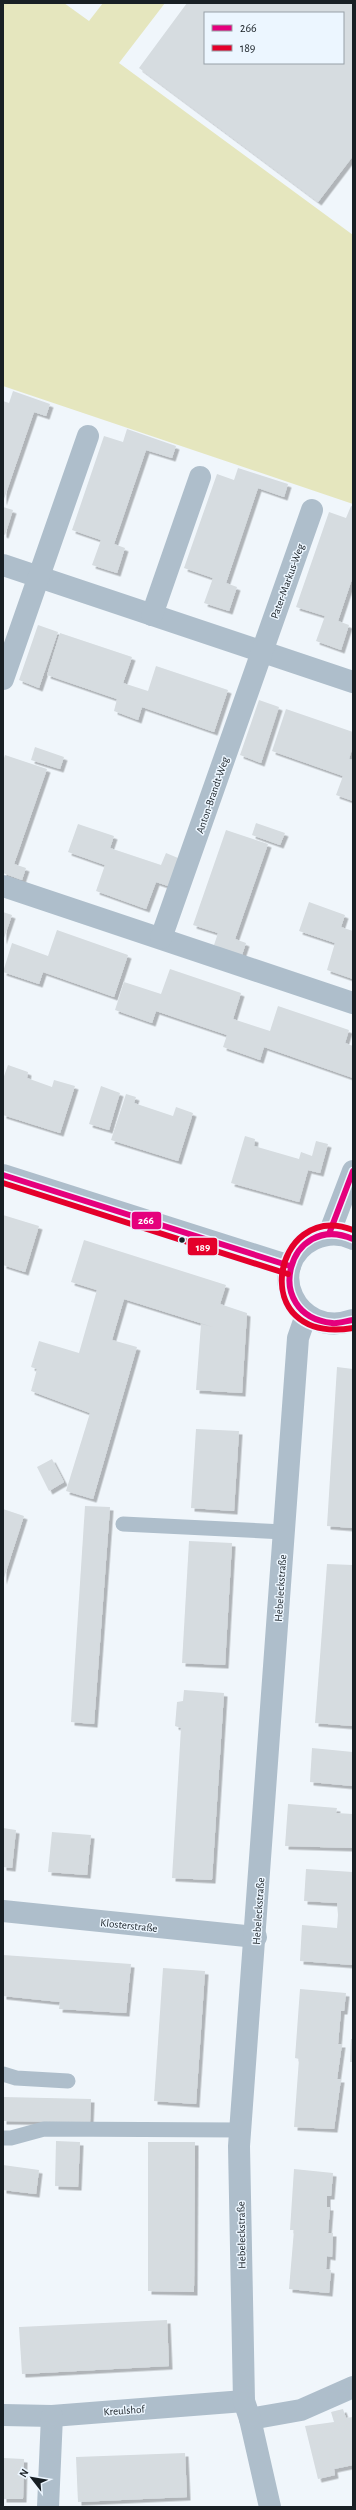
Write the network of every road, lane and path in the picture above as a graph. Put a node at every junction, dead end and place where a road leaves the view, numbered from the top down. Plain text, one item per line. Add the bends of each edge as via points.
1 (88, 436) dead end
2 (200, 477) dead end
3 (312, 510) dead end
4 (3, 565) edge
5 (38, 577) junction
6 (152, 615) junction
7 (262, 652) junction
8 (3, 680) edge
9 (353, 682) edge
10 (3, 886) edge
11 (161, 938) junction
12 (353, 1003) edge
13 (353, 1171) edge
14 (3, 1175) edge
15 (329, 1234) junction
16 (353, 1239) edge
17 (290, 1266) junction
18 (306, 1315) junction
19 (353, 1320) edge
20 (123, 1524) dead end
21 (284, 1532) junction
22 (3, 1910) edge
23 (256, 1937) junction
24 (3, 2074) edge
25 (68, 2081) dead end
26 (241, 2130) junction
27 (3, 2138) edge
28 (353, 2387) edge
29 (247, 2410) junction
30 (3, 2415) edge
31 (52, 2416) junction
32 (48, 2507) edge
33 (270, 2507) edge

1 - 5 street
2 - 6 street
3 - 7 street, Pater-Markus-Weg
4 - 5 street
5 - 6 street
5 - 8 street
6 - 7 street
7 - 9 street
7 - 11 street, Anton-Brandt-Weg
10 - 11 street
11 - 12 street
13 - 15 street
14 - 17 street
15 - 16 street
15 - 17 street via 319,1236 301,1248
17 - 18 street via 292,1298
18 - 19 street via 329,1324 342,1324
18 - 21 street, Hebeleckstraße via 298,1338
20 - 21 lane
21 - 23 street, Hebeleckstraße
22 - 23 street, Klosterstraße
23 - 26 street, Hebeleckstraße
24 - 25 lane via 16,2078
26 - 27 lane via 44,2129
26 - 29 street, Hebeleckstraße
28 - 29 street, Kreulshof via 302,2410
29 - 31 street, Kreulshof
29 - 33 street, Hebeleckstraße
30 - 31 street, Kreulshof
31 - 32 street

